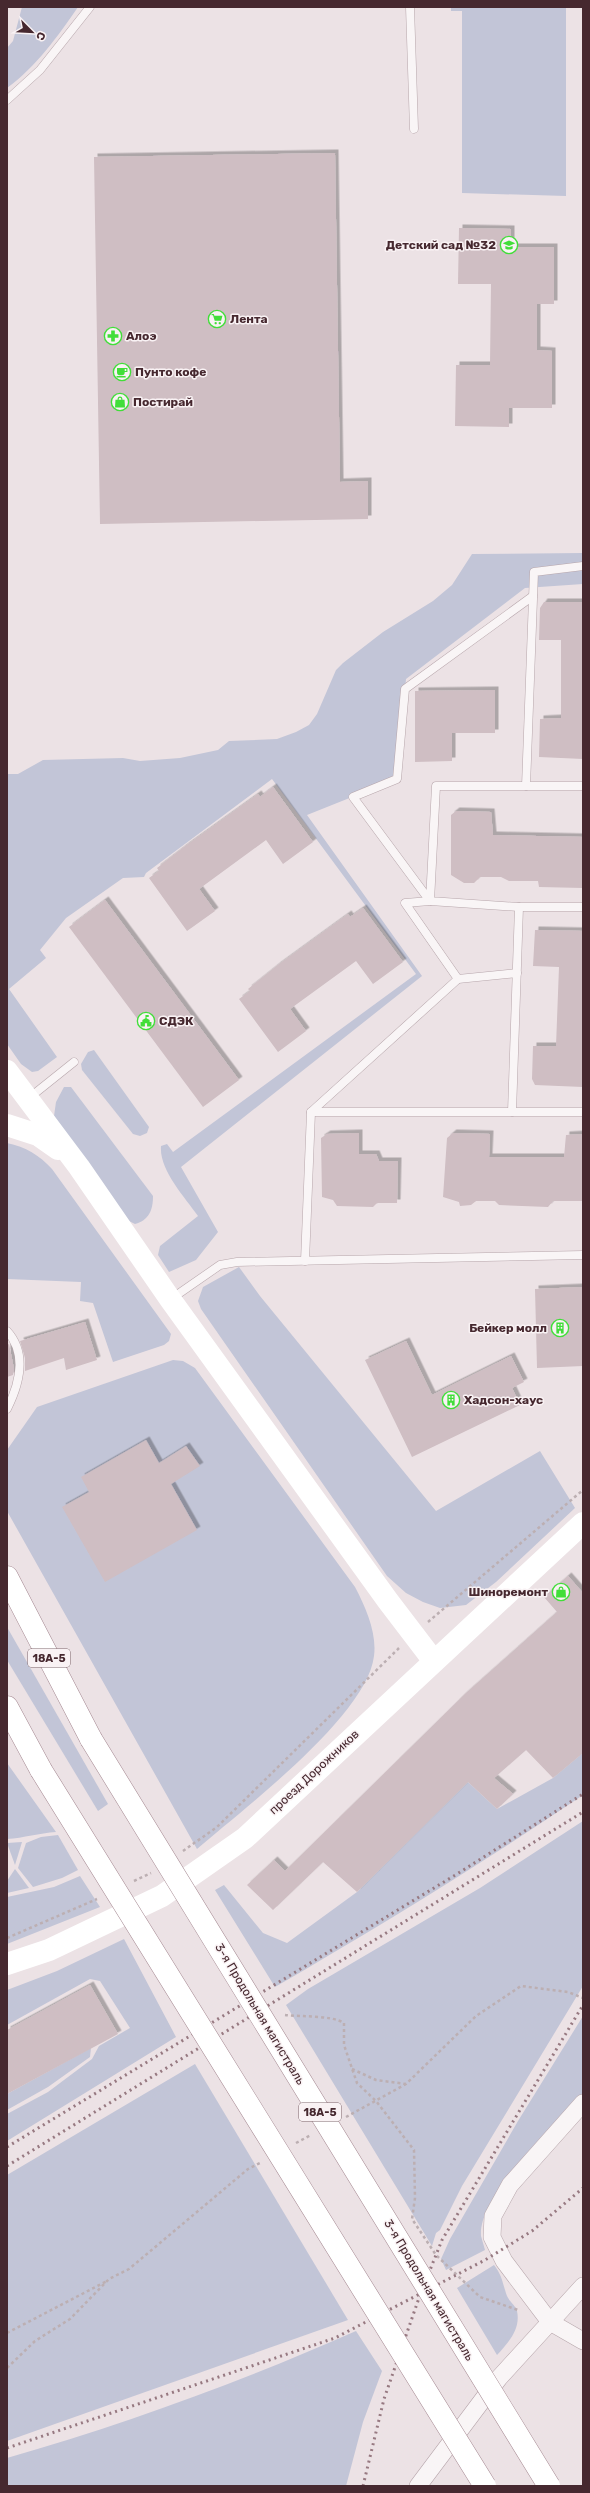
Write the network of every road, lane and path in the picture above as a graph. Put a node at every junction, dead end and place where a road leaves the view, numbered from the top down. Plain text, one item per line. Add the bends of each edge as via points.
1 (90, 7) edge
2 (410, 7) edge
3 (7, 100) edge
4 (414, 128) dead end
5 (583, 566) edge
6 (533, 596) junction
7 (526, 786) junction
8 (583, 786) edge
9 (430, 902) junction
10 (519, 907) junction
11 (583, 907) edge
12 (517, 973) junction
13 (458, 978) junction
14 (74, 1062) dead end
15 (7, 1071) edge
16 (27, 1100) junction
17 (311, 1112) junction
18 (512, 1112) junction
19 (583, 1112) edge
20 (7, 1125) edge
21 (79, 1167) junction
22 (583, 1255) edge
23 (305, 1261) junction
24 (170, 1299) junction
25 (7, 1331) edge
26 (7, 1409) edge
27 (583, 1490) edge
28 (583, 1523) edge
29 (7, 1577) edge
30 (413, 1635) junction
31 (433, 1660) junction
32 (7, 1707) edge
33 (181, 1852) dead end
34 (157, 1869) dead end
35 (132, 1882) dead end
36 (99, 1898) dead end
37 (7, 1938) edge
38 (7, 1964) edge
39 (282, 2015) dead end
40 (352, 2069) junction
41 (406, 2084) dead end
42 (583, 2103) edge
43 (109, 2279) dead end
44 (583, 2286) edge
45 (550, 2322) junction
46 (7, 2333) edge
47 (583, 2341) edge
48 (418, 2486) edge
49 (484, 2486) edge
50 (549, 2486) edge

1 - 3 lane via 40,70
2 - 4 lane
5 - 6 lane via 534,572
6 - 7 lane
6 - 9 lane via 405,690 397,779 353,797
7 - 8 lane
7 - 9 lane via 436,786
9 - 10 lane
9 - 13 lane via 405,903
10 - 11 lane
10 - 12 lane
12 - 13 lane
12 - 18 lane
13 - 17 lane
14 - 16 lane
15 - 16 main road
16 - 21 main road
17 - 18 lane
17 - 23 lane
18 - 19 lane
20 - 21 main road via 49,1141
21 - 24 main road
22 - 23 lane
23 - 24 lane via 237,1262 220,1265
24 - 30 main road
25 - 26 lane via 16,1347 20,1373
27 - 30 path
28 - 31 main road, проезд Дорожников
29 - 50 main road, 3-я Продольная магистраль / 18А-5, bridge via 91,1739
30 - 31 main road
30 - 33 path via 217,1827
31 - 38 main road, проезд Дорожников via 245,1838 162,1896 49,1950
32 - 49 main road, bridge via 41,1770
34 - 35 path
36 - 37 path
39 - 40 path via 334,2017 344,2023 344,2045
40 - 41 path via 376,2080
40 - 45 path via 357,2083 376,2100 414,2150 415,2198 412,2219 436,2255 480,2297
42 - 45 street via 510,2185 493,2216 492,2237 504,2261
43 - 46 path
44 - 45 street
45 - 47 street
45 - 48 street via 499,2378

